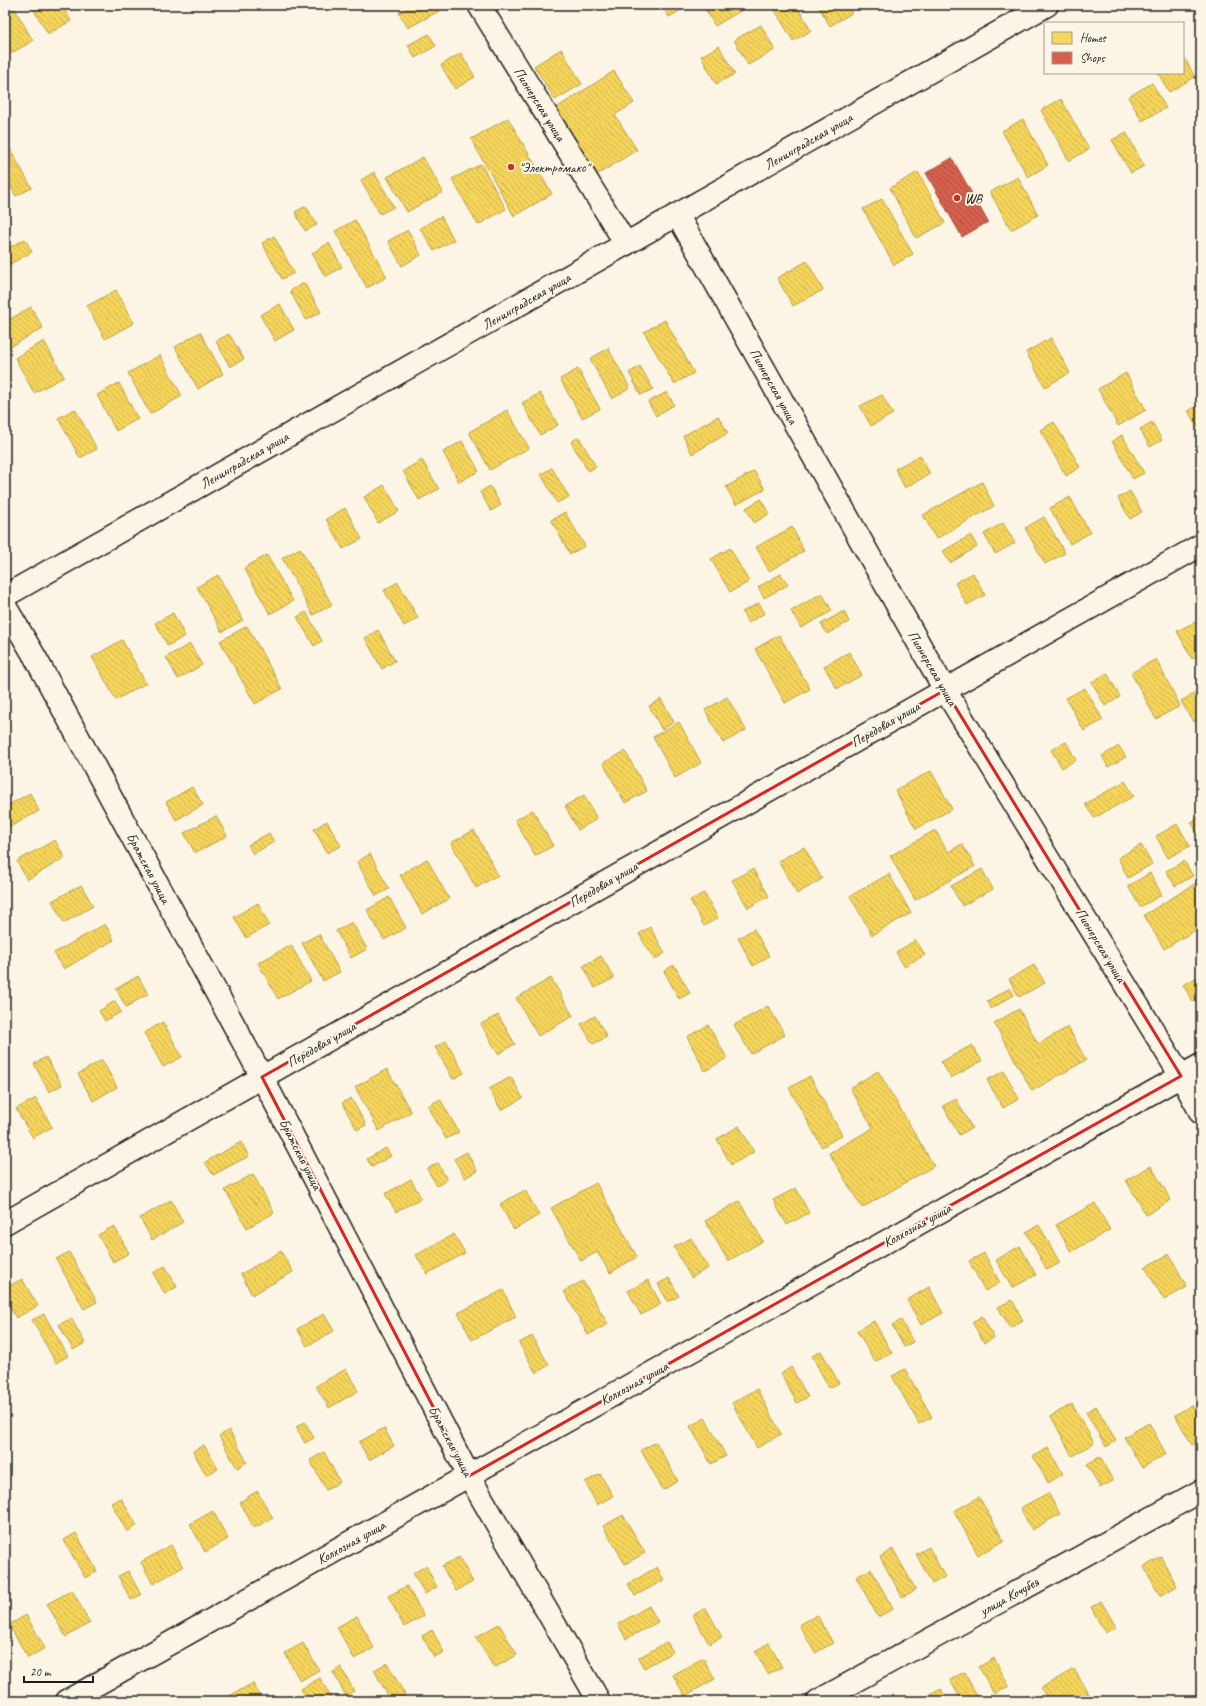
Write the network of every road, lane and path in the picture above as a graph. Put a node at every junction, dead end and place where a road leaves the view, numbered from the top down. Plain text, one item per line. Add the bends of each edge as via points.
1 (479, 5) edge
2 (1046, 5) edge
3 (678, 216) junction
4 (626, 244) junction
5 (1201, 545) edge
6 (5, 596) edge
7 (5, 606) edge
8 (945, 690) junction
9 (1201, 1065) edge
10 (1181, 1076) junction
11 (262, 1077) junction
12 (1201, 1113) edge
13 (5, 1223) edge
14 (469, 1476) junction
15 (1201, 1492) edge
16 (67, 1701) edge
17 (599, 1701) edge
18 (818, 1701) edge

1 - 4 street, Пионерская улица
2 - 3 street, Ленинградская улица
3 - 4 street, Ленинградская улица
3 - 8 street, Пионерская улица
4 - 6 street, Ленинградская улица
5 - 8 street, Передовая улица
7 - 11 street, Братская улица
8 - 10 street, Пионерская улица
8 - 11 street, Передовая улица
9 - 10 street, Колхозная улица
10 - 12 street, Пионерская улица
10 - 14 street, Колхозная улица
11 - 13 street, Передовая улица
11 - 14 street, Братская улица
14 - 16 street, Колхозная улица
14 - 17 street, Братская улица
15 - 18 street, улица Кочубея

